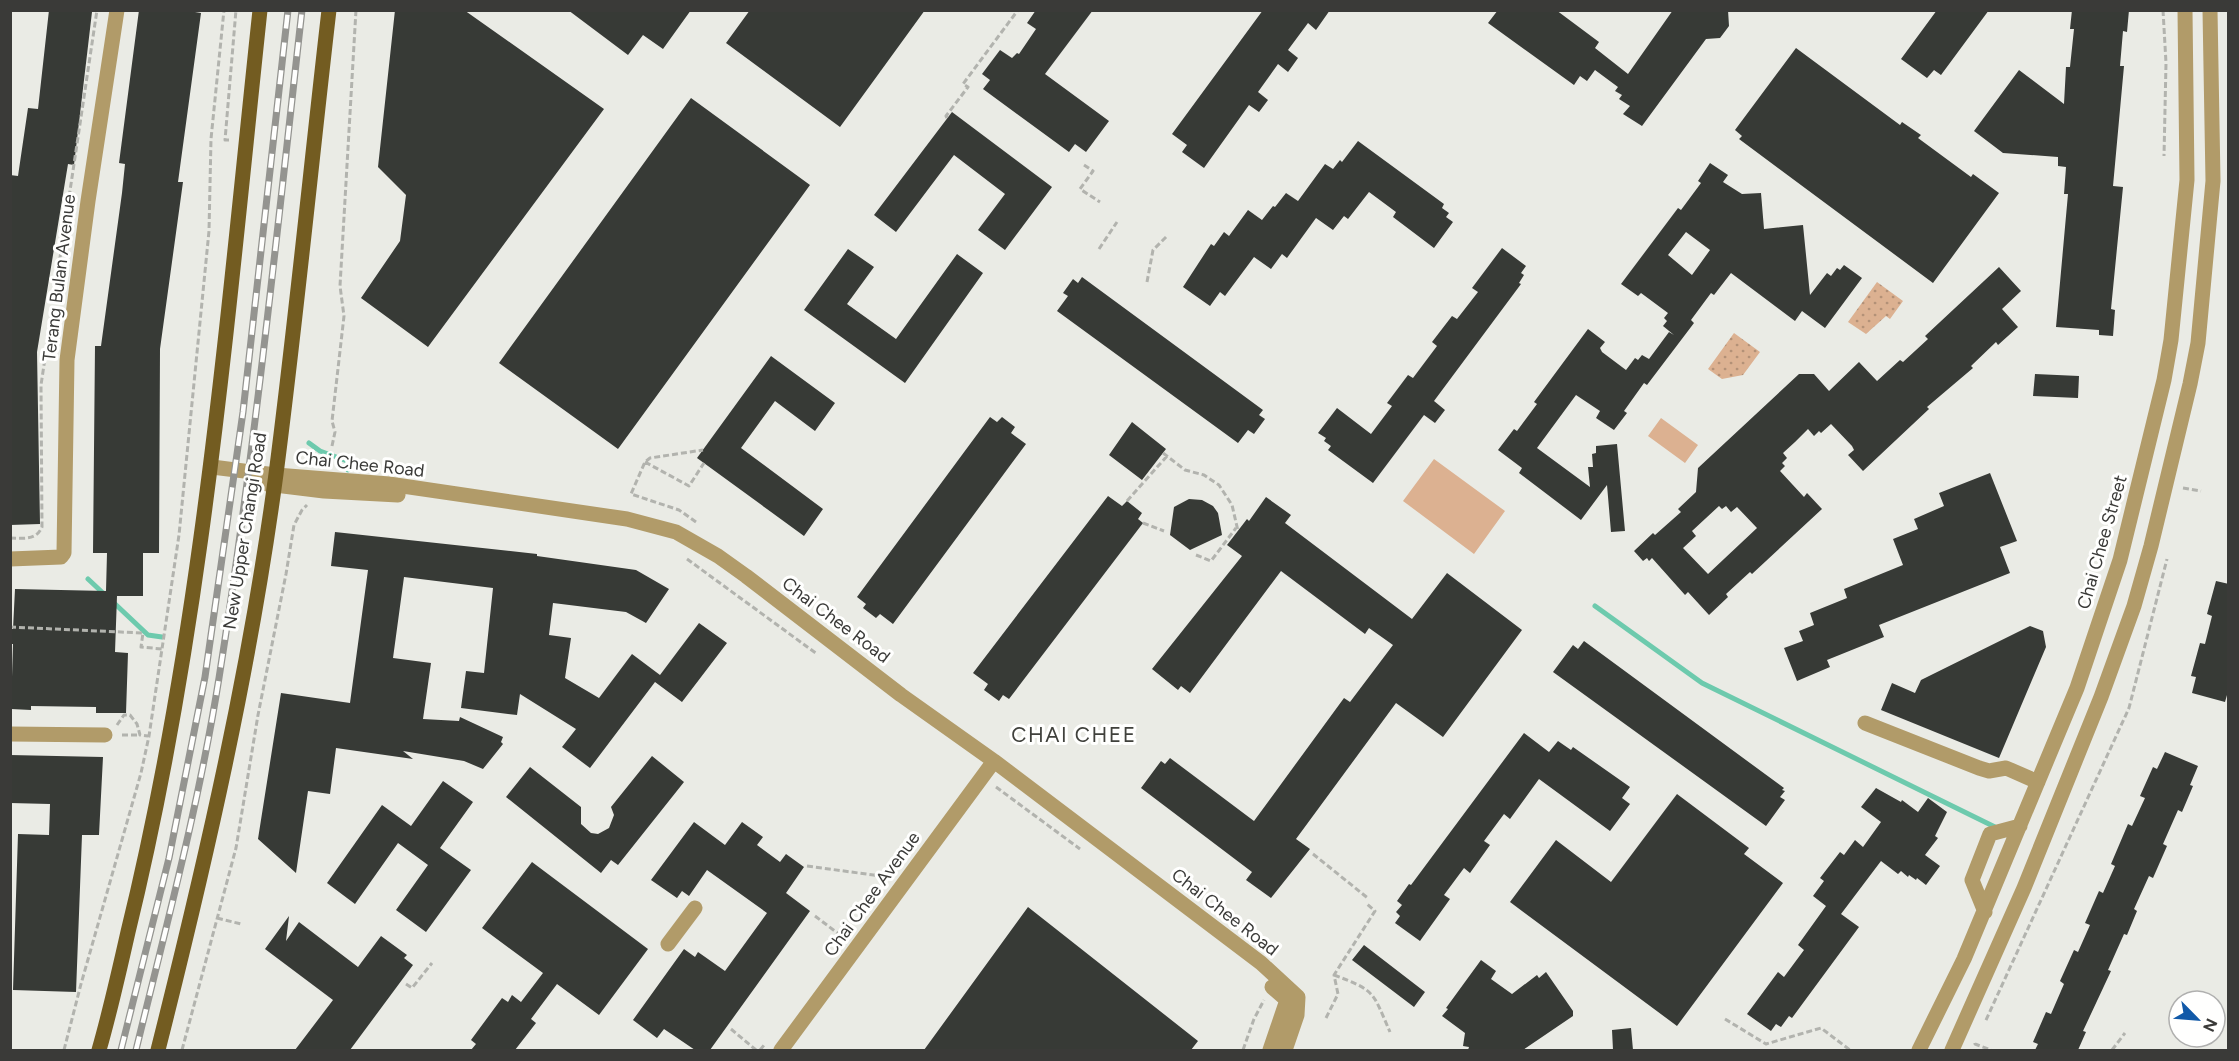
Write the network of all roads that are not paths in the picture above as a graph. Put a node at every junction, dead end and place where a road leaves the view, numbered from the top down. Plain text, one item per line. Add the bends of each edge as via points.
1 (117, 10) edge
2 (260, 10) edge
3 (328, 10) edge
4 (2185, 10) edge
5 (2210, 10) edge
6 (211, 472) junction
7 (275, 480) junction
8 (10, 558) edge
9 (1865, 723) dead end
10 (10, 734) edge
11 (108, 735) road end
12 (989, 769) junction
13 (2038, 782) junction
14 (2020, 826) junction
15 (695, 908) dead end
16 (1985, 912) junction
17 (668, 944) dead end
18 (99, 1050) edge
19 (158, 1050) edge
20 (781, 1050) edge
21 (1270, 1050) edge
22 (1285, 1050) edge
23 (1919, 1050) edge
24 (1952, 1050) edge

1 - 8 street, Terang Bulan Avenue via 67,360 64,554
2 - 6 main road
3 - 7 main road, New Upper Changi Road
4 - 13 street, Chai Chee Street via 2187,180 2164,380 2115,578 2077,688
5 - 24 street via 2213,181 2198,343 2151,546 2101,697 2024,888
6 - 7 street, Chai Chee Road
6 - 18 main road via 174,720 147,855
7 - 12 street, Chai Chee Road via 389,484 627,519 676,532 746,576 901,695
7 - 19 main road, New Upper Changi Road via 238,706 198,892
9 - 13 street via 1979,768 2006,768
10 - 11 street
12 - 20 street, Chai Chee Avenue
12 - 21 street, Chai Chee Road via 1254,970 1287,1000
12 - 22 street, Chai Chee Road via 1261,963 1298,997 1297,1015
13 - 14 street, Chai Chee Street
14 - 16 street, Chai Chee Street
14 - 16 street via 1990,834 1972,880
15 - 17 street
16 - 23 street, Chai Chee Street

